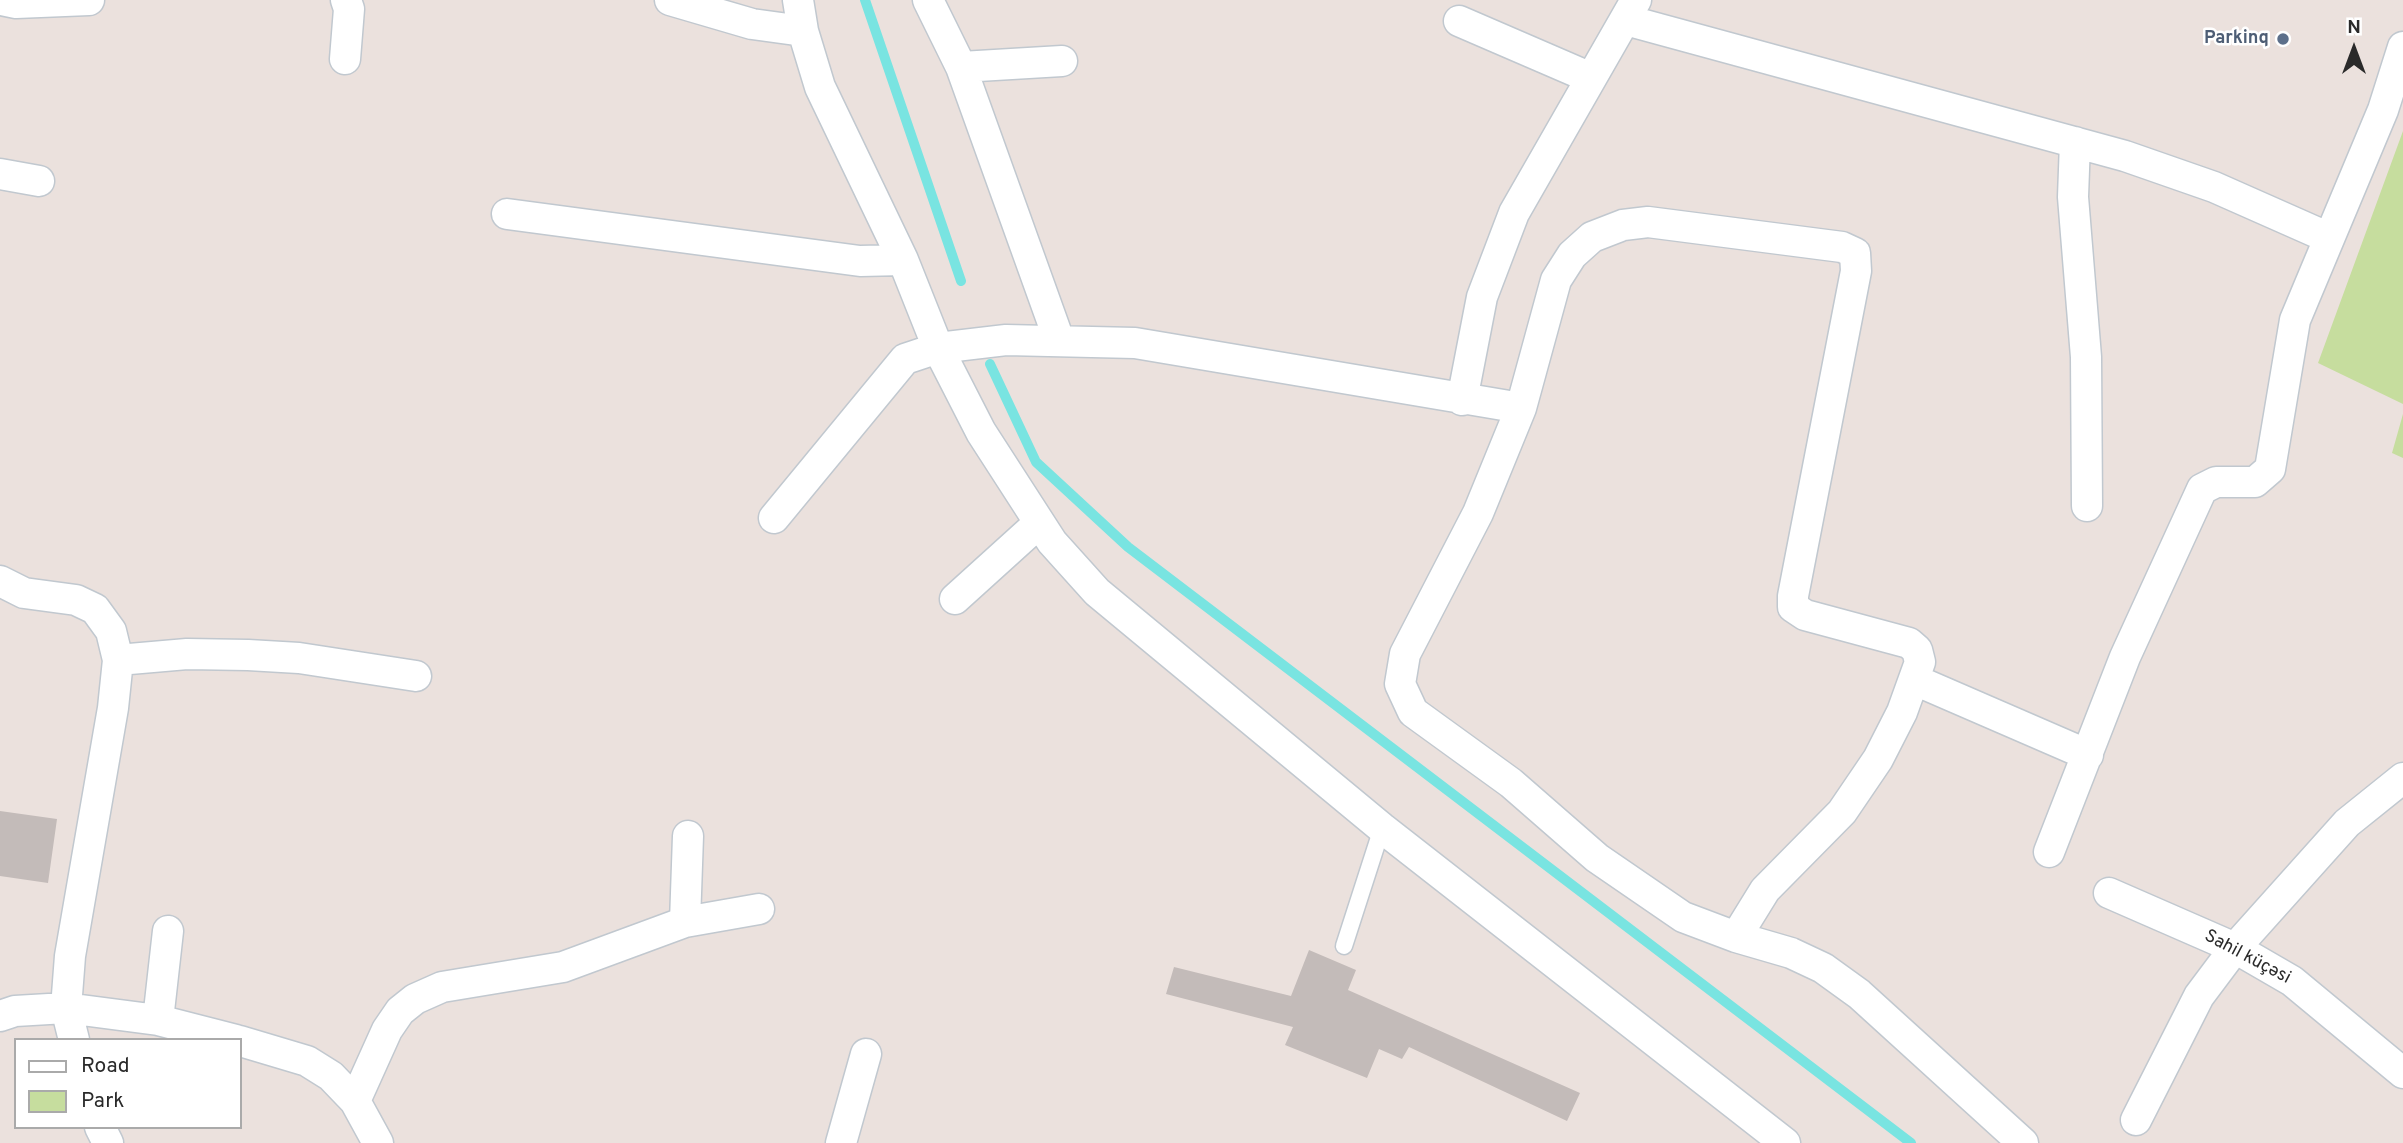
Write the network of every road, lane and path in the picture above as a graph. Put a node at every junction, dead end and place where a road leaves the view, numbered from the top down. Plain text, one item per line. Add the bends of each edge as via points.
1 (1, 0) edge
2 (89, 0) edge
3 (346, 0) edge
4 (670, 0) edge
5 (797, 0) edge
6 (928, 0) edge
7 (1631, 10) edge
8 (1459, 21) dead end
9 (803, 31) junction
10 (2403, 47) edge
11 (345, 59) dead end
12 (1062, 61) dead end
13 (961, 67) junction
14 (1591, 78) junction
15 (2075, 142) junction
16 (0, 174) edge
17 (39, 181) dead end
18 (507, 214) dead end
19 (2328, 237) junction
20 (903, 260) junction
21 (1059, 340) junction
22 (938, 348) junction
23 (1462, 400) junction
24 (1521, 408) junction
25 (2087, 506) dead end
26 (774, 518) dead end
27 (1039, 523) junction
28 (0, 581) edge
29 (955, 599) dead end
30 (118, 660) junction
31 (416, 676) dead end
32 (1915, 680) junction
33 (2088, 755) junction
34 (2398, 790) edge
35 (1382, 828) junction
36 (688, 836) dead end
37 (2049, 852) dead end
38 (2109, 893) dead end
39 (759, 909) dead end
40 (685, 922) junction
41 (168, 930) dead end
42 (1736, 937) junction
43 (1344, 946) dead end
44 (2235, 948) junction
45 (66, 1008) junction
46 (0, 1016) edge
47 (158, 1020) junction
48 (74, 1038) edge
49 (230, 1038) edge
50 (242, 1041) edge
51 (866, 1054) dead end
52 (2403, 1073) edge
53 (355, 1101) junction
54 (2136, 1120) dead end
55 (378, 1143) edge
56 (842, 1143) edge
57 (1785, 1143) edge
58 (2023, 1143) edge

1 - 2 street
3 - 11 street
4 - 9 street via 752,24
5 - 9 street
6 - 13 street
7 - 14 street
7 - 15 street
8 - 14 street
9 - 20 street via 820,87
10 - 19 street via 2383,110
12 - 13 street
13 - 21 street
14 - 23 street via 1514,213 1494,261 1482,297
15 - 19 street via 2214,187
15 - 25 street via 2073,197 2086,357
16 - 17 street
18 - 20 street via 860,261
19 - 33 street via 2295,320 2270,469 2255,482 2216,482 2202,489 2125,657
20 - 22 street
21 - 22 street
21 - 23 street via 1135,343
22 - 26 street via 905,359
22 - 27 street via 981,432
23 - 24 street
24 - 32 street via 1556,280 1572,255 1592,237 1623,225 1648,222 1842,247 1854,253 1856,271 1793,607 1805,615 1909,643 1920,662
24 - 42 street via 1478,513 1405,654 1400,684 1413,712 1511,783 1597,858 1683,917
27 - 29 street
27 - 35 street via 1097,592
28 - 30 street via 24,593 76,600 95,609 111,631
30 - 31 street via 248,655
30 - 45 street via 70,956
32 - 33 street
32 - 42 street via 1878,760 1842,812 1765,890
33 - 37 street
34 - 44 street via 2347,822
35 - 43 lane
35 - 57 street
36 - 40 street
38 - 44 street, Sahil küçəsi
39 - 40 street
40 - 53 street via 563,967 442,987 415,999 387,1030
41 - 47 street
42 - 58 street via 1823,968 1859,994
44 - 52 street, Sahil küçəsi via 2292,981
44 - 54 street via 2199,996
45 - 46 street
45 - 47 street
45 - 48 street
47 - 49 street
50 - 53 street via 307,1061 331,1076
51 - 56 street
53 - 55 street

